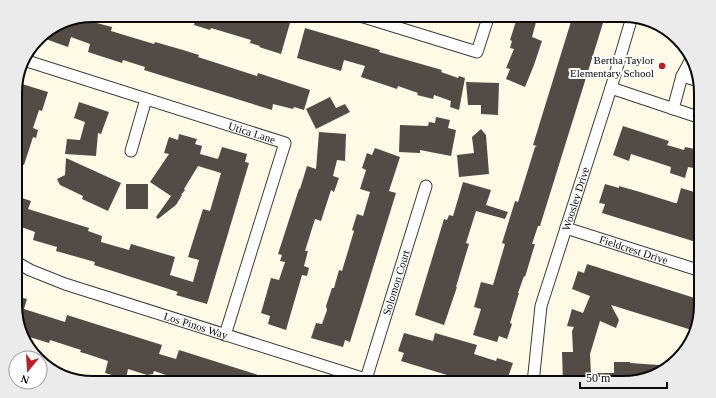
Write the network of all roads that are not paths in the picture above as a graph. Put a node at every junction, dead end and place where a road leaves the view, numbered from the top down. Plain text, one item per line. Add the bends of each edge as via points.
1 (380, 22) edge
2 (486, 22) edge
3 (630, 22) edge
4 (29, 62) edge
5 (688, 65) edge
6 (682, 76) junction
7 (693, 79) edge
8 (611, 88) junction
9 (146, 99) junction
10 (673, 109) junction
11 (694, 116) edge
12 (131, 151) dead end
13 (426, 186) dead end
14 (566, 228) junction
15 (22, 265) edge
16 (694, 269) edge
17 (225, 335) junction
18 (356, 376) edge
19 (367, 376) edge
20 (534, 376) edge

1 - 2 street via 478,52
3 - 8 street, Woosley Drive
4 - 9 street, Utica Lane
5 - 6 street
6 - 7 street
6 - 10 street
8 - 10 street
8 - 14 street, Woosley Drive
9 - 12 street
9 - 17 street, Utica Lane via 285,144
10 - 11 street
13 - 19 street, Solomon Court
14 - 16 street, Fieldcrest Drive
14 - 20 street, Woosley Drive via 541,306
15 - 17 street, Los Pinos Way via 65,284
17 - 18 street, Los Pinos Way

